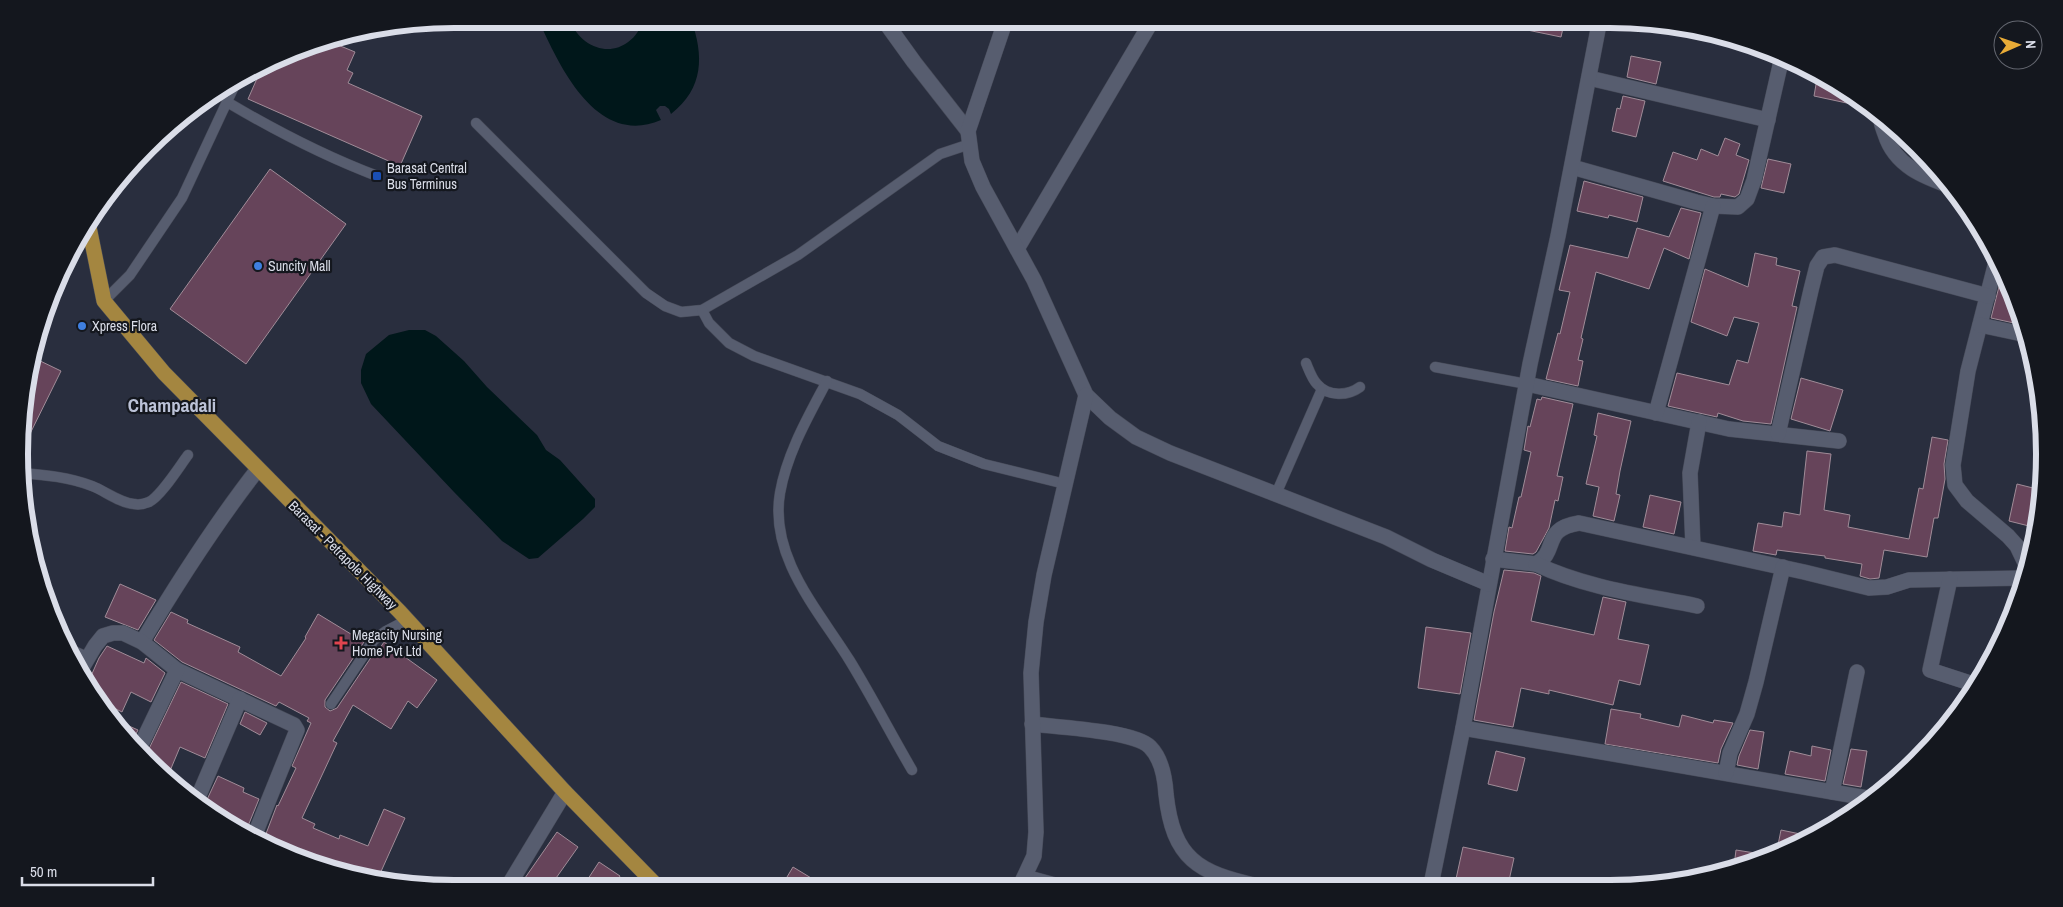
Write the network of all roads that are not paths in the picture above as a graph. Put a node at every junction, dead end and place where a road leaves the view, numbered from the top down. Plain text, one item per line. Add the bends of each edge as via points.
1 (889, 28) edge
2 (1003, 28) edge
3 (1149, 28) edge
4 (1598, 28) edge
5 (1780, 63) edge
6 (1589, 78) junction
7 (234, 89) edge
8 (228, 102) junction
9 (1768, 120) junction
10 (476, 123) dead end
11 (1884, 128) edge
12 (969, 137) junction
13 (1572, 167) junction
14 (377, 176) dead end
15 (1936, 181) edge
16 (1713, 206) junction
17 (90, 232) edge
18 (1017, 249) junction
19 (1994, 270) edge
20 (1988, 296) junction
21 (104, 300) junction
22 (702, 310) junction
23 (1980, 325) junction
24 (2018, 333) edge
25 (1306, 363) dead end
26 (1435, 367) dead end
27 (827, 381) junction
28 (1527, 384) junction
29 (1360, 387) dead end
30 (1322, 388) junction
31 (1086, 395) junction
32 (1656, 413) junction
33 (1699, 422) junction
34 (1778, 434) junction
35 (1839, 441) dead end
36 (188, 455) dead end
37 (258, 469) junction
38 (28, 473) edge
39 (1064, 484) junction
40 (1276, 494) junction
41 (1693, 547) junction
42 (2022, 558) edge
43 (1493, 559) junction
44 (1536, 564) junction
45 (1784, 567) junction
46 (2017, 578) edge
47 (1950, 579) junction
48 (1489, 584) junction
49 (1697, 606) dead end
50 (407, 620) junction
51 (142, 642) junction
52 (79, 656) edge
53 (86, 659) junction
54 (84, 664) edge
55 (177, 670) junction
56 (1857, 672) dead end
57 (1968, 683) edge
58 (240, 699) junction
59 (331, 704) dead end
60 (1032, 724) junction
61 (1463, 728) junction
62 (142, 744) edge
63 (912, 770) dead end
64 (1726, 773) junction
65 (565, 792) junction
66 (1832, 792) junction
67 (199, 795) edge
68 (1861, 797) edge
69 (256, 831) edge
70 (512, 880) edge
71 (651, 880) edge
72 (1024, 880) edge
73 (1232, 880) edge
74 (1432, 880) edge

1 - 12 street
2 - 12 street
3 - 18 street
4 - 6 street
5 - 9 street
6 - 9 street
6 - 13 street
7 - 8 lane
8 - 14 lane via 330,158
8 - 21 lane via 182,198 130,275
9 - 16 street via 1747,199 1738,208
10 - 22 lane via 646,293 681,312
11 - 15 street via 1888,145 1901,162
12 - 18 street via 972,161 983,187
12 - 22 lane via 798,255
13 - 16 street
13 - 28 street
16 - 32 street
17 - 21 highway, Barasat - Petrapole Highway
18 - 31 street
19 - 20 street
20 - 23 street
20 - 34 street via 1835,255 1823,257 1817,266
21 - 37 highway, Barasat - Petrapole Highway via 164,374
22 - 27 lane via 709,323 730,343 754,356
23 - 24 street
23 - 42 street via 1956,439 1953,465 1956,485 1966,501 2008,536
25 - 30 lane
26 - 28 lane
27 - 39 lane via 880,404 938,446 984,464
27 - 63 lane via 786,467 779,521 786,554 814,608 851,663
28 - 32 street
28 - 43 street
29 - 30 lane via 1343,394
30 - 40 lane
31 - 39 street
31 - 40 street via 1136,437
32 - 33 street
33 - 34 street
33 - 41 street via 1690,473
34 - 35 street
36 - 38 lane via 155,497 141,504 132,504 91,485
37 - 50 highway, Barasat - Petrapole Highway
37 - 51 street via 186,568
39 - 60 street via 1036,622 1031,673
40 - 48 street via 1386,537
41 - 44 street via 1579,523 1557,531 1542,561
41 - 45 street
43 - 44 street
43 - 48 street
44 - 49 street via 1559,575
45 - 47 street via 1870,588 1909,580
45 - 64 street via 1747,714 1730,753
46 - 47 street
47 - 57 street via 1930,670
48 - 61 street
50 - 59 lane via 374,640
50 - 65 highway, Barasat - Petrapole Highway
51 - 53 street via 123,634 103,636
51 - 55 street
52 - 53 street
53 - 54 street
55 - 58 street
55 - 62 street
56 - 66 street
58 - 67 street
58 - 69 street via 294,725 297,730
60 - 72 street via 1036,832 1034,856
60 - 73 street via 1115,734 1137,739 1150,747 1160,763 1173,832 1183,852 1197,864
61 - 64 street
61 - 74 street
64 - 66 street
65 - 70 street
65 - 71 highway, Barasat - Petrapole Highway
66 - 68 street

